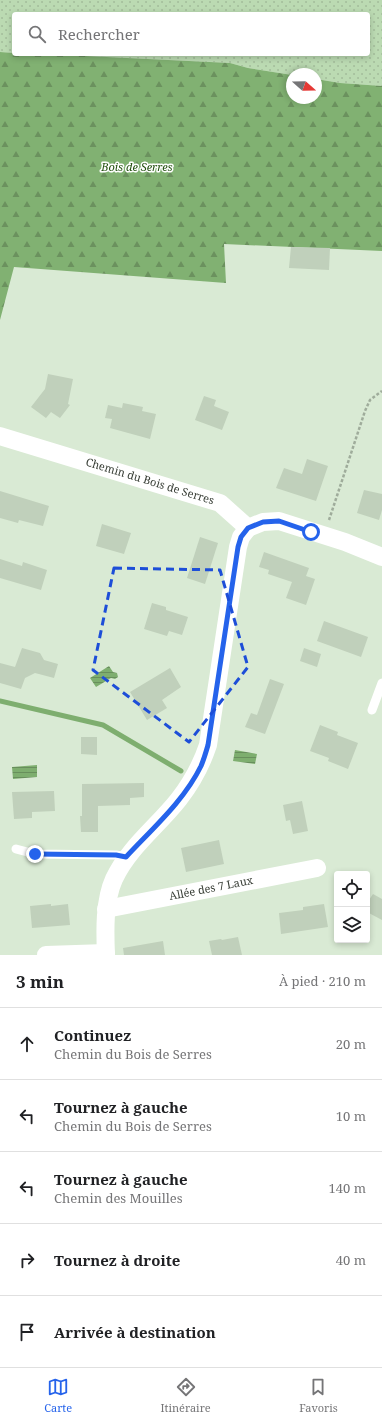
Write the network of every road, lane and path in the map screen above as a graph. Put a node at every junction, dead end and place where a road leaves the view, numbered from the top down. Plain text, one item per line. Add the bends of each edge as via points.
1 (382, 391) edge
2 (0, 436) edge
3 (248, 528) junction
4 (324, 536) junction
5 (382, 557) edge
6 (382, 683) edge
7 (372, 710) dead end
8 (16, 849) dead end
9 (126, 857) junction
10 (317, 868) dead end
11 (106, 909) junction
12 (106, 954) edge
13 (46, 955) edge

1 - 4 path via 370,400 365,411
2 - 3 street, Chemin du Bois de Serres via 220,503
3 - 4 street via 263,522 279,521
3 - 9 street via 241,537 238,547 208,745 202,765 179,799
4 - 5 street
6 - 7 lane
8 - 9 lane via 35,854
9 - 11 street via 113,880
10 - 11 street, Allée des 7 Laux
11 - 12 street
12 - 13 street

